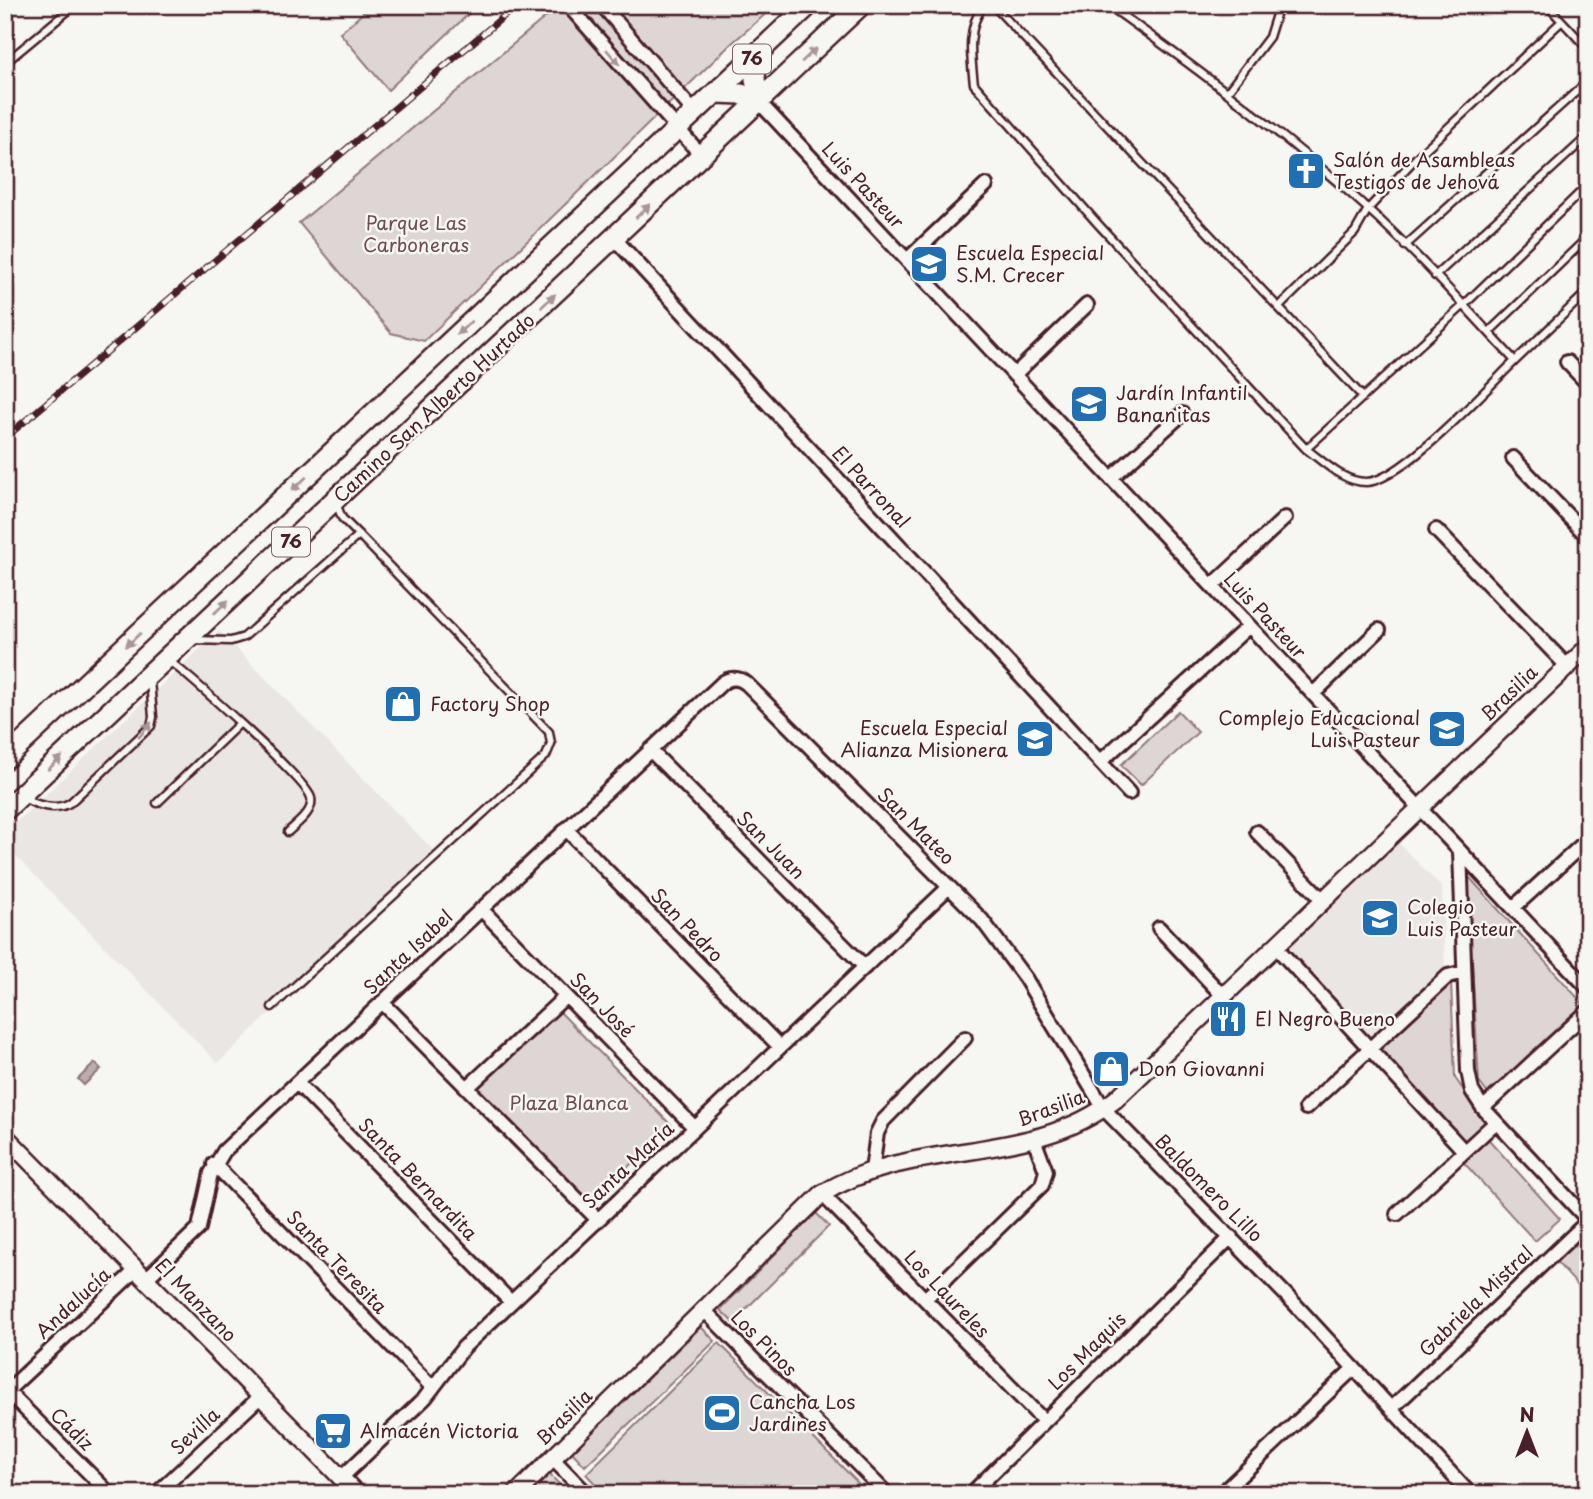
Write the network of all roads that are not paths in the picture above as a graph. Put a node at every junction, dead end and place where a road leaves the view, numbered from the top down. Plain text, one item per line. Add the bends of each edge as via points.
1 (75, 5) edge
2 (568, 5) edge
3 (602, 5) edge
4 (809, 5) edge
5 (862, 5) edge
6 (984, 5) edge
7 (993, 5) edge
8 (1108, 5) edge
9 (1279, 5) edge
10 (1547, 5) edge
11 (1562, 21) junction
12 (1588, 49) edge
13 (757, 54) junction
14 (5, 63) edge
15 (1588, 81) edge
16 (1228, 91) junction
17 (717, 93) junction
18 (759, 102) junction
19 (695, 113) junction
20 (677, 129) junction
21 (1588, 136) edge
22 (702, 156) junction
23 (986, 185) dead end
24 (1588, 185) edge
25 (1368, 209) junction
26 (1588, 237) edge
27 (614, 238) junction
28 (1405, 246) junction
29 (907, 260) junction
30 (1435, 276) junction
31 (1588, 291) edge
32 (1087, 305) dead end
33 (1464, 305) junction
34 (1279, 307) junction
35 (1489, 332) junction
36 (1515, 361) junction
37 (1567, 362) dead end
38 (1014, 375) junction
39 (1588, 384) edge
40 (1363, 397) junction
41 (1182, 414) dead end
42 (1306, 449) junction
43 (1513, 458) dead end
44 (1111, 478) junction
45 (335, 501) junction
46 (1284, 518) dead end
47 (1436, 530) dead end
48 (359, 535) junction
49 (1588, 537) edge
50 (1212, 586) junction
51 (1249, 626) junction
52 (1379, 630) dead end
53 (186, 640) junction
54 (1588, 647) edge
55 (167, 659) junction
56 (1567, 666) junction
57 (150, 675) junction
58 (734, 678) joint
59 (1313, 694) junction
60 (239, 724) junction
61 (650, 750) junction
62 (5, 759) edge
63 (1100, 762) junction
64 (1129, 793) dead end
65 (20, 796) junction
66 (157, 803) dead end
67 (1420, 808) junction
68 (5, 810) edge
69 (566, 829) junction
70 (288, 832) dead end
71 (1257, 832) dead end
72 (1583, 844) dead end
73 (1460, 851) junction
74 (949, 887) junction
75 (1324, 901) junction
76 (1513, 908) junction
77 (481, 909) junction
78 (1159, 928) dead end
79 (1276, 947) junction
80 (865, 967) junction
81 (1464, 972) junction
82 (1588, 988) edge
83 (566, 996) junction
84 (1224, 997) junction
85 (382, 1002) junction
86 (272, 1007) dead end
87 (1588, 1011) edge
88 (965, 1038) dead end
89 (780, 1047) junction
90 (1370, 1049) junction
91 (297, 1083) junction
92 (467, 1088) junction
93 (1306, 1108) dead end
94 (1483, 1108) junction
95 (1104, 1109) junction
96 (1496, 1122) junction
97 (695, 1128) junction
98 (5, 1136) edge
99 (1034, 1139) junction
100 (1464, 1151) junction
101 (214, 1164) junction
102 (872, 1171) junction
103 (822, 1194) junction
104 (1397, 1214) dead end
105 (598, 1220) junction
106 (1588, 1221) edge
107 (1231, 1237) junction
108 (141, 1274) junction
109 (925, 1299) junction
110 (511, 1302) junction
111 (703, 1309) junction
112 (1354, 1368) junction
113 (433, 1388) junction
114 (6, 1392) edge
115 (261, 1396) junction
116 (1392, 1408) junction
117 (1044, 1421) junction
118 (552, 1458) junction
119 (341, 1478) junction
120 (1469, 1493) edge
121 (110, 1494) edge
122 (156, 1494) edge
123 (357, 1494) edge
124 (516, 1494) edge
125 (587, 1494) edge
126 (887, 1494) edge
127 (971, 1494) edge
128 (1221, 1494) edge

1 - 14 lane
2 -> 20 street
3 - 19 street
4 - 13 main road, Camino San Alberto Hurtado / 76
18 -> 5 main road, Camino San Alberto Hurtado / 76
6 - 42 lane via 972,32 974,84
7 - 34 lane
8 - 16 lane
9 - 16 lane via 1269,37
10 - 11 lane
11 - 12 lane
11 - 25 lane
13 - 17 main road, Camino San Alberto Hurtado / 76
13 - 18 main road
15 - 28 lane
16 - 25 lane
17 - 18 main road via 741,94
17 - 19 main road, Camino San Alberto Hurtado / 76
18 - 22 main road, Camino San Alberto Hurtado / 76
18 - 29 street, Luis Pasteur
19 - 20 main road, Camino San Alberto Hurtado / 76
20 - 22 street
20 -> 62 main road, Camino San Alberto Hurtado / 76
21 - 30 lane
27 -> 22 main road, Camino San Alberto Hurtado / 76
23 - 29 street
24 - 33 lane
25 - 28 lane
25 - 34 lane via 1355,232
26 - 35 lane
45 -> 27 main road, Camino San Alberto Hurtado / 76
27 - 63 street, El Parronal
28 - 30 lane
29 - 38 street, Luis Pasteur
30 - 33 lane
31 - 36 lane
32 - 38 street
33 - 35 lane
33 - 40 lane
34 - 40 lane
35 - 36 lane
36 - 42 lane via 1390,476 1367,482 1343,477
37 - 39 street
38 - 44 street, Luis Pasteur
40 - 42 lane
41 - 44 street
43 - 49 street
44 - 50 street, Luis Pasteur
45 - 48 lane via 342,518
53 -> 45 main road, Camino San Alberto Hurtado / 76
46 - 50 street
47 - 56 street
48 - 53 lane via 244,637
48 - 86 lane via 549,732 551,744 546,756
50 - 51 street, Luis Pasteur
51 - 59 street, Luis Pasteur
51 - 63 street
52 - 59 street
53 - 55 main road, Camino San Alberto Hurtado / 76
54 - 56 street, Brasilia
55 - 57 main road, Camino San Alberto Hurtado / 76
55 - 60 lane
56 - 67 street, Brasilia
65 -> 57 main road, Camino San Alberto Hurtado / 76
65 -> 57 lane via 34,804 60,807 71,802 151,726
58 - 61 street, Santa Isabel via 721,684
58 - 74 street, San Mateo via 747,684
59 - 67 street, Luis Pasteur
60 - 66 lane
60 - 70 lane via 309,793 308,812
61 - 69 street, Santa Isabel
61 - 80 street, San Juan
63 - 64 street, El Parronal
65 - 68 main road, Camino San Alberto Hurtado / 76
67 - 73 street, Luis Pasteur
67 - 75 street, Brasilia
69 - 77 street, Santa Isabel
69 - 89 street, San Pedro
71 - 75 street
72 - 76 street
73 - 76 street, Luis Pasteur
73 - 81 street
74 - 80 street, Santa María
74 - 95 street, Baldomero Lillo via 1011,957
75 - 79 street, Brasilia
76 - 82 street, Luis Pasteur
77 - 83 street, San José
77 - 85 street, Santa Isabel
78 - 84 street
79 - 84 street, Brasilia
79 - 90 street
80 - 89 street, Santa María
81 - 90 street via 1448,976
81 - 94 street via 1469,1081
83 - 92 street
83 - 97 street, San José
84 - 95 street, Brasilia
85 - 91 street, Santa Isabel
85 - 92 street
87 - 94 street
88 - 102 street via 883,1121
89 - 97 street, Santa María
90 - 93 street
90 - 100 street
91 - 101 street, Santa Isabel
91 - 110 street, Santa Bernardita
92 - 105 street
94 - 96 street
95 - 99 street, Brasilia via 1079,1124
95 - 107 street, Baldomero Lillo
96 - 100 street
96 - 106 street
97 - 105 street, Santa María
98 - 108 street, El Manzano
99 - 102 street, Brasilia via 918,1158
99 - 109 street via 1046,1171 1042,1185
100 - 104 street
101 - 108 street, Santa Isabel via 199,1228
101 - 113 street, Santa Teresita
102 - 103 street, Brasilia
103 - 109 street, Los Laureles
103 - 111 street, Brasilia
105 - 110 street, Santa María
106 - 116 street, Gabriela Mistral
107 - 112 street, Baldomero Lillo
107 - 117 street, Los Maquis
108 - 114 street, Andalucía
108 - 115 street, El Manzano
109 - 117 street, Los Laureles
110 - 113 street, Santa María via 458,1354
111 - 118 street, Brasilia
111 - 126 street, Los Pinos
112 - 116 street, Baldomero Lillo
112 - 128 street
113 - 119 street, Santa María
114 - 121 street, Cádiz
115 - 119 street, El Manzano
115 - 122 street, Sevilla
116 - 120 street, Baldomero Lillo
117 - 127 street, Los Maquis
118 - 124 street, Brasilia
118 - 125 street
119 - 123 street, El Manzano

